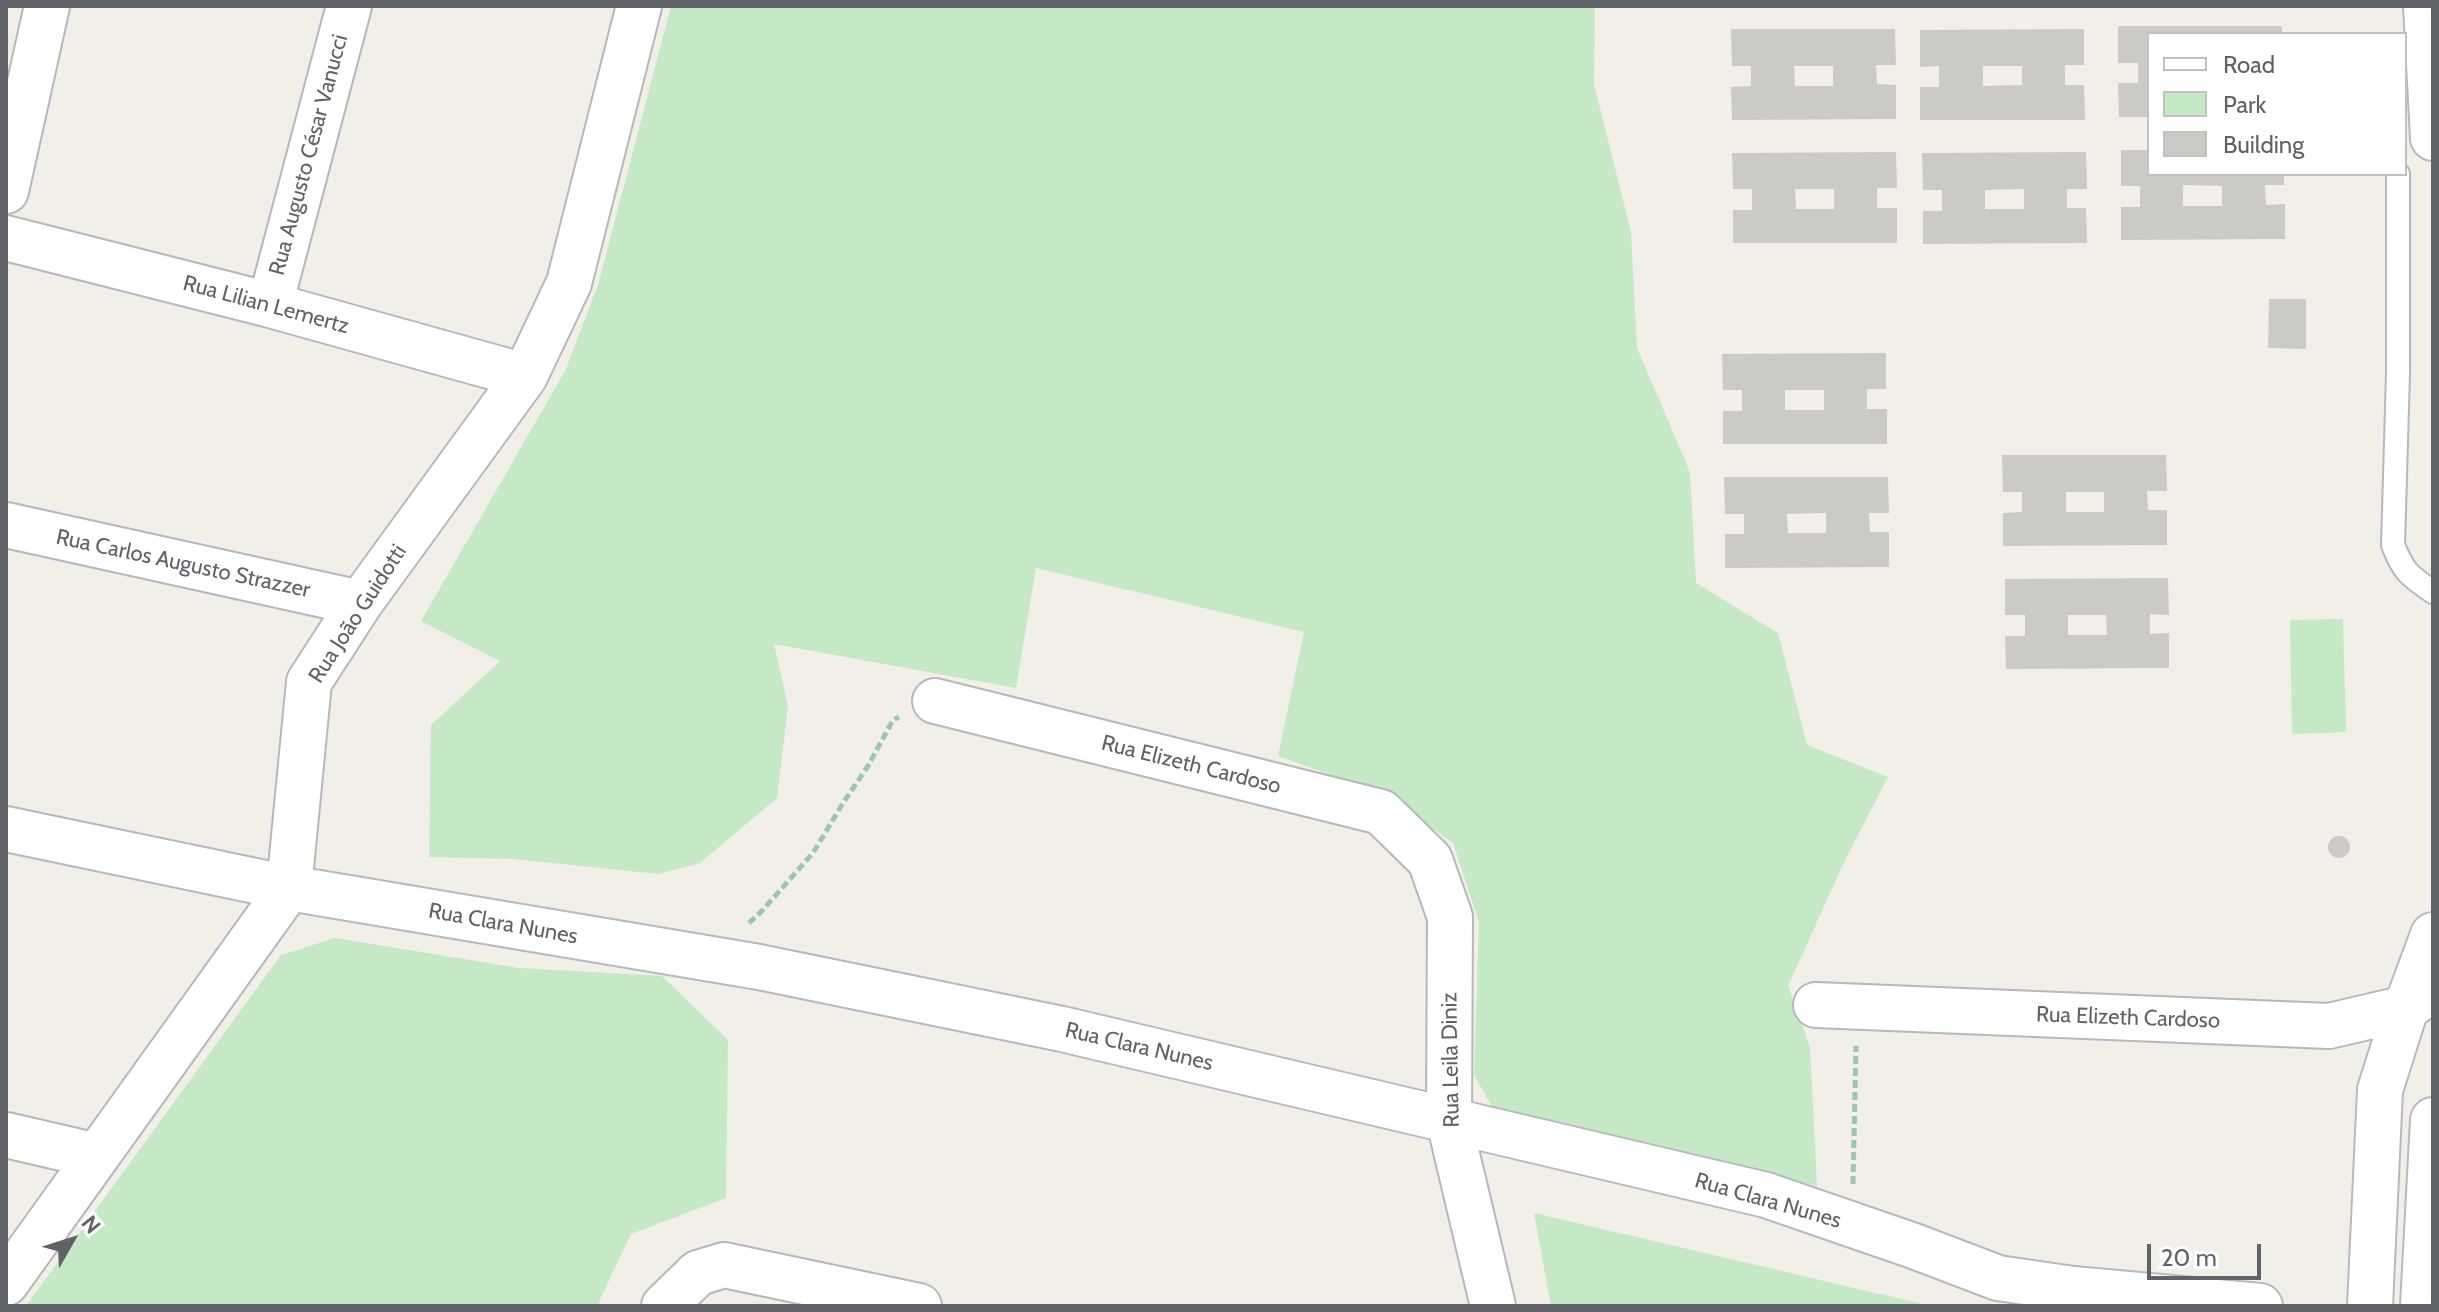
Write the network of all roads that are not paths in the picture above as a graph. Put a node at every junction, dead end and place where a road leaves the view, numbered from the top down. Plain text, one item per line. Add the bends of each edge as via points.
1 (47, 6) edge
2 (349, 6) edge
3 (639, 6) edge
4 (2426, 6) edge
5 (2423, 108) edge
6 (2398, 176) edge
7 (6, 191) edge
8 (6, 238) edge
9 (270, 305) junction
10 (525, 376) junction
11 (6, 525) edge
12 (2433, 592) edge
13 (360, 603) junction
14 (935, 701) road end
15 (6, 829) edge
16 (1430, 860) joint
17 (289, 888) junction
18 (2433, 935) edge
19 (2420, 999) edge
20 (1836, 1006) road end
21 (2433, 1120) edge
22 (1449, 1121) junction
23 (6, 1135) edge
24 (97, 1156) junction
25 (6, 1283) edge
26 (2420, 1305) edge
27 (664, 1306) edge
28 (919, 1306) edge
29 (1493, 1306) edge
30 (2260, 1306) edge
31 (2370, 1306) edge

1 - 7 street
2 - 9 street, Rua Augusto César Vanucci
3 - 10 street, Rua João Guidotti via 569,283
4 - 5 street
6 - 12 lane via 2393,545 2401,565
8 - 9 street, Rua Lilian Lemertz
9 - 10 street, Rua Lilian Lemertz
10 - 13 street, Rua João Guidotti
11 - 13 street, Rua Carlos Augusto Strazzer
13 - 17 street, Rua João Guidotti via 309,682
14 - 16 street, Rua Elizeth Cardoso via 1381,812
15 - 17 street, Rua Clara Nunes
16 - 22 street, Rua Leila Diniz via 1450,917
17 - 22 street, Rua Clara Nunes via 709,958 1062,1029
17 - 24 street
18 - 19 street
19 - 20 street, Rua Elizeth Cardoso via 2329,1026
19 - 31 street via 2380,1090
21 - 26 street
22 - 29 street, Rua Leila Diniz
22 - 30 street, Rua Clara Nunes via 1766,1195 1998,1278
23 - 24 street
24 - 25 street
27 - 28 street via 698,1273 724,1265

